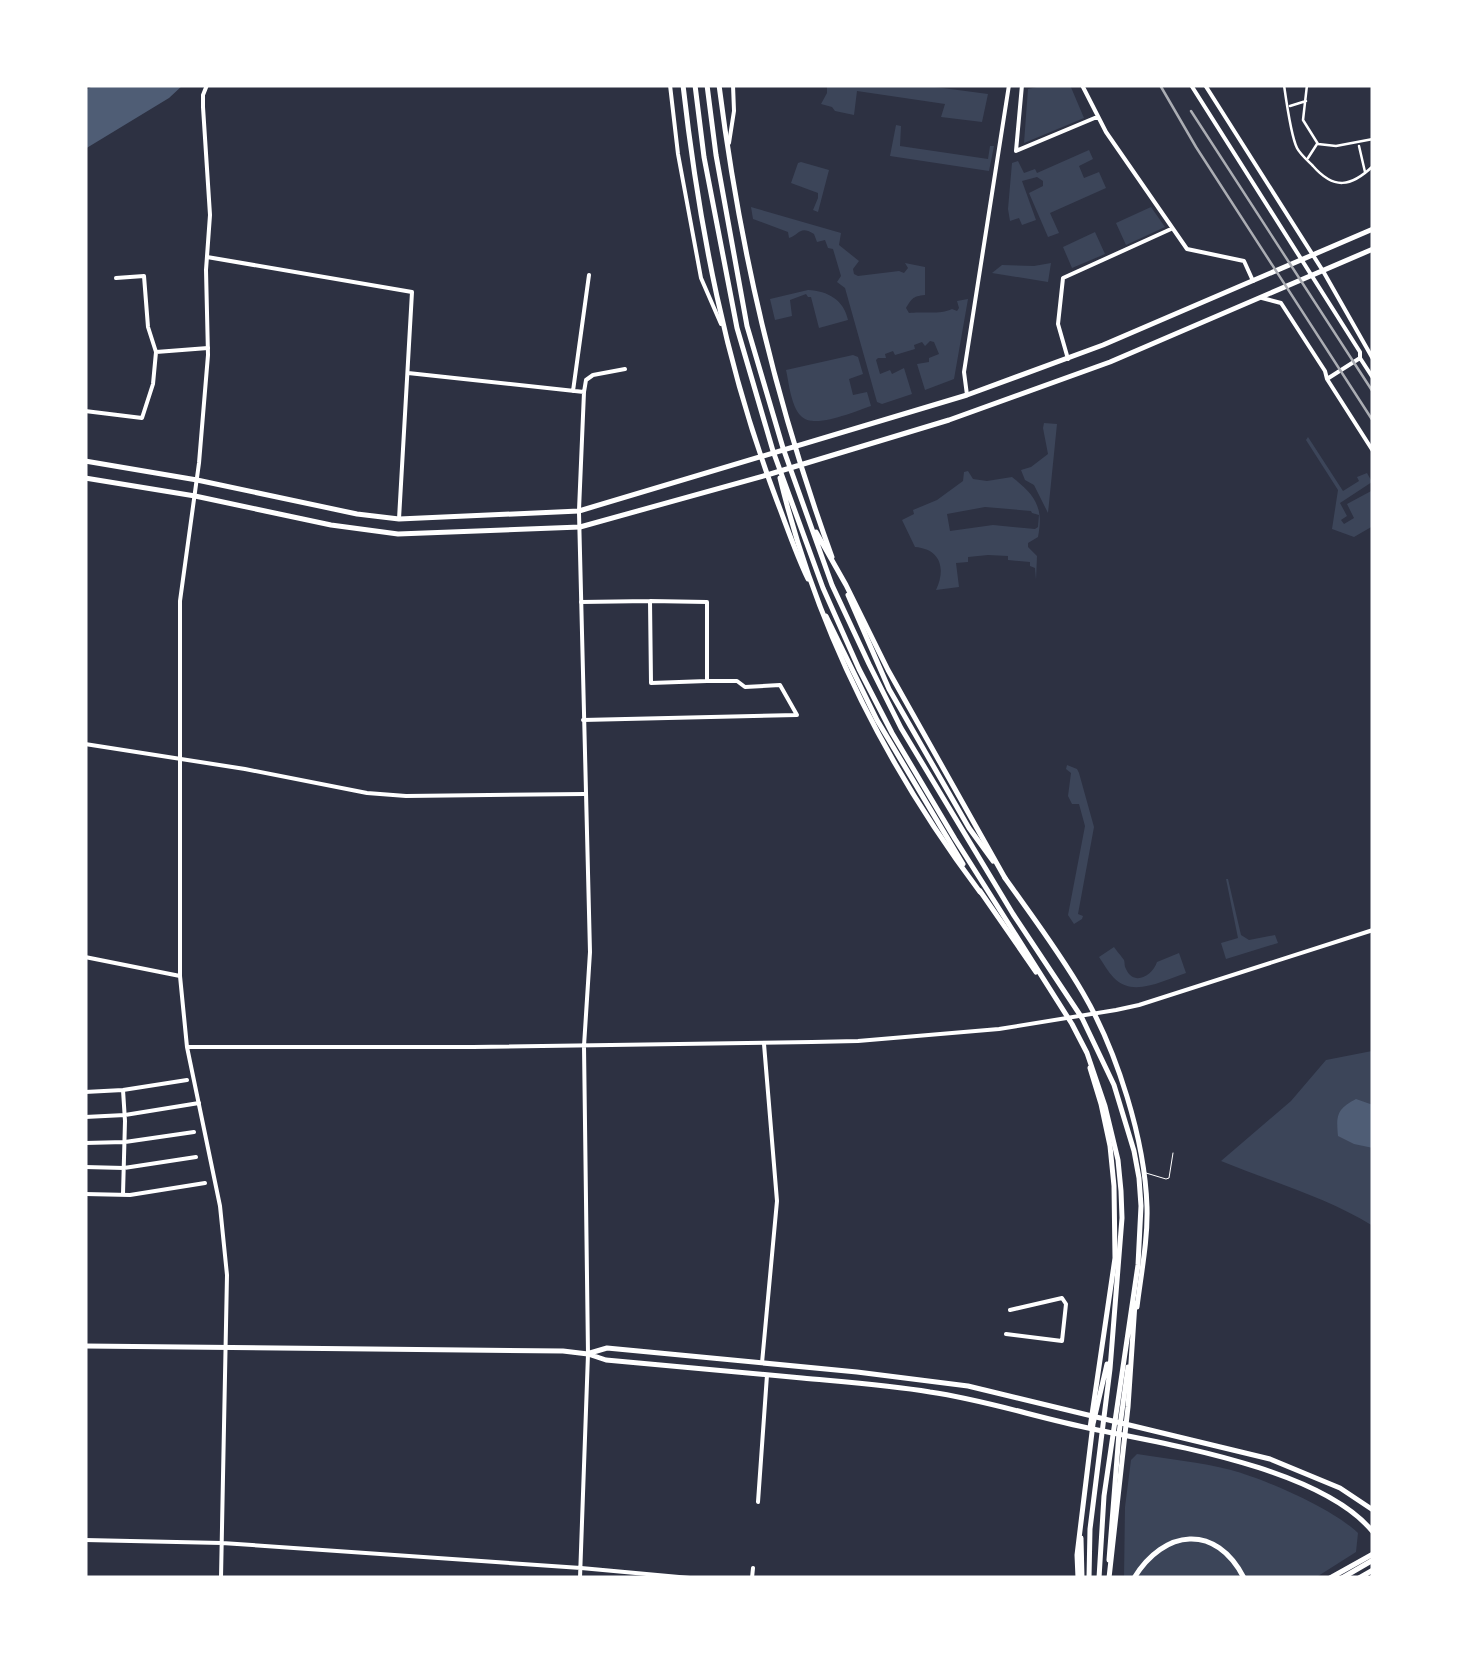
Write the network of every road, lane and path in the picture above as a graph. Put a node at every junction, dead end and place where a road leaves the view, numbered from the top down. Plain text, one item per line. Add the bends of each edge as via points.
1 (207, 85) edge
2 (670, 85) edge
3 (683, 85) edge
4 (695, 85) edge
5 (707, 85) edge
6 (720, 85) edge
7 (733, 85) edge
8 (1009, 85) edge
9 (1022, 85) edge
10 (1082, 85) edge
11 (1191, 85) edge
12 (1205, 85) edge
13 (1284, 85) edge
14 (1307, 85) edge
15 (1306, 101) junction
16 (1288, 106) junction
17 (1097, 118) junction
18 (1373, 139) edge
19 (1358, 143) junction
20 (1318, 144) junction
21 (728, 153) junction
22 (1307, 160) junction
23 (1373, 166) edge
24 (1365, 174) junction
25 (1373, 228) edge
26 (1172, 229) junction
27 (1373, 249) edge
28 (1312, 254) junction
29 (207, 257) junction
30 (1300, 260) junction
31 (1322, 271) junction
32 (589, 275) dead end
33 (1311, 276) junction
34 (116, 278) dead end
35 (1254, 281) junction
36 (1262, 298) junction
37 (724, 332) junction
38 (208, 348) junction
39 (156, 352) junction
40 (1068, 358) junction
41 (1360, 358) junction
42 (1373, 358) edge
43 (624, 370) dead end
44 (408, 373) junction
45 (1373, 378) edge
46 (1327, 379) junction
47 (573, 391) junction
48 (584, 392) junction
49 (967, 396) junction
50 (85, 411) edge
51 (795, 448) junction
52 (773, 451) junction
53 (1373, 451) edge
54 (761, 458) junction
55 (85, 461) edge
56 (800, 465) junction
57 (767, 475) junction
58 (85, 478) edge
59 (197, 480) junction
60 (195, 496) junction
61 (579, 511) junction
62 (399, 519) junction
63 (809, 521) junction
64 (580, 527) junction
65 (650, 601) junction
66 (581, 602) junction
67 (707, 682) junction
68 (583, 720) junction
69 (85, 744) edge
70 (180, 759) junction
71 (585, 794) junction
72 (1006, 878) junction
73 (980, 892) junction
74 (1373, 930) edge
75 (85, 957) edge
76 (180, 976) junction
77 (1094, 1014) junction
78 (1070, 1018) junction
79 (764, 1043) junction
80 (584, 1046) junction
81 (187, 1048) junction
82 (187, 1080) dead end
83 (123, 1090) junction
84 (85, 1092) edge
85 (199, 1103) junction
86 (125, 1115) junction
87 (85, 1117) edge
88 (194, 1132) dead end
89 (125, 1142) junction
90 (85, 1143) edge
91 (1174, 1153) dead end
92 (196, 1157) dead end
93 (85, 1167) edge
94 (124, 1168) junction
95 (1143, 1172) junction
96 (205, 1183) dead end
97 (85, 1194) edge
98 (123, 1194) junction
99 (1138, 1265) junction
100 (1010, 1310) dead end
101 (1006, 1334) dead end
102 (85, 1346) edge
103 (224, 1349) junction
104 (588, 1354) junction
105 (1109, 1356) junction
106 (762, 1363) junction
107 (767, 1375) junction
108 (1092, 1417) junction
109 (1121, 1423) junction
110 (1090, 1428) junction
111 (1119, 1433) junction
112 (758, 1502) dead end
113 (1373, 1510) edge
114 (1373, 1532) edge
115 (85, 1540) edge
116 (222, 1543) junction
117 (1373, 1557) edge
118 (580, 1568) junction
119 (752, 1568) dead end
120 (1372, 1575) edge
121 (221, 1578) edge
122 (580, 1578) edge
123 (690, 1578) edge
124 (752, 1578) edge
125 (1083, 1578) edge
126 (1099, 1578) edge
127 (1109, 1578) edge
128 (1134, 1578) edge
129 (1244, 1578) edge
130 (1330, 1578) edge
131 (1342, 1578) edge
132 (1360, 1578) edge

1 - 29 street
2 - 37 street via 702,278
3 - 37 main road
4 - 52 main road via 737,328
5 - 63 main road via 748,326
6 - 21 main road
7 - 21 street
8 - 49 street via 964,372
9 - 17 street via 1016,151
10 - 17 street
11 - 30 street
12 - 28 street
13 - 16 street
14 - 15 street
15 - 16 street
15 - 20 street via 1303,120
16 - 22 street via 1297,148
17 - 26 street
18 - 19 street
19 - 20 street
19 - 24 street
20 - 22 street
21 - 51 main road via 753,291
22 - 24 street via 1329,181 1346,184
23 - 24 street
25 - 28 main road
26 - 35 street via 1187,249 1244,262
26 - 40 street via 1064,278 1058,324
27 - 31 main road
28 - 30 main road
28 - 31 street
29 - 38 street
29 - 44 street via 412,292
30 - 33 street
30 - 35 main road
31 - 33 main road
31 - 42 street
32 - 47 street
33 - 36 main road
33 - 41 street
34 - 39 street via 144,276
35 - 40 main road
36 - 46 street via 1281,303
36 - 56 main road via 962,416
37 - 54 main road
38 - 39 street
38 - 59 street
39 - 50 street via 142,418
40 - 49 main road
41 - 45 street
41 - 46 street
43 - 48 street via 593,375
44 - 47 street
44 - 62 street
46 - 53 street
47 - 48 street
48 - 61 street
49 - 51 main road
51 - 54 main road
51 - 56 main road
52 - 73 main road via 828,631 880,737
52 - 105 main road via 823,588 876,701 1087,1053 1122,1191
54 - 57 main road
54 - 61 main road
55 - 59 main road
56 - 57 main road
56 - 72 main road via 889,689 969,828
57 - 64 main road
57 - 73 main road via 854,675
58 - 60 main road
59 - 60 street
59 - 62 main road
60 - 64 main road via 398,534
60 - 70 street via 180,601
61 - 62 main road
61 - 64 street
63 - 72 main road
63 - 99 main road via 832,585 902,728 1082,1018 1114,1085 1140,1178
64 - 66 street
65 - 66 street
65 - 67 street via 707,602
65 - 67 street via 650,683
66 - 68 street
67 - 68 street via 780,685 797,715
68 - 71 street
69 - 70 street
70 - 71 street via 367,793
70 - 76 street
71 - 80 street via 590,952
72 - 77 main road
73 - 78 main road
74 - 77 street
75 - 76 street
76 - 81 street
77 - 78 street
77 - 95 main road via 1126,1093
78 - 79 street via 935,1035
78 - 108 main road via 1102,1104 1114,1186 1115,1258
79 - 80 street
79 - 106 street via 777,1201
80 - 81 street
80 - 104 street
81 - 85 street
82 - 83 street
83 - 84 street
83 - 86 street
85 - 86 street
85 - 103 street via 226,1242
86 - 87 street
86 - 89 street
88 - 89 street
89 - 90 street
89 - 94 street
91 - 95 lane via 1166,1180
92 - 94 street
93 - 94 street
94 - 98 street
95 - 109 main road via 1147,1209
96 - 98 street
97 - 98 street
99 - 126 main road via 1104,1496
99 - 127 main road
100 - 101 street via 1062,1298 1062,1341
102 - 103 main road
103 - 104 main road
103 - 116 street
104 - 106 main road via 607,1348
104 - 107 main road
104 - 118 street
105 - 125 main road
105 - 125 main road via 1077,1555
106 - 108 main road via 968,1386
107 - 110 main road via 926,1391
107 - 112 street
108 - 109 main road
108 - 110 main road
109 - 111 main road
109 - 113 main road via 1270,1459 1340,1488
110 - 111 main road
110 - 125 main road
111 - 114 main road via 1299,1482 1360,1516
111 - 127 main road
115 - 116 street
116 - 118 street
116 - 121 street
117 - 130 main road
117 - 131 main road
118 - 122 street
118 - 123 street
119 - 124 street
120 - 132 main road
128 - 129 main road via 1157,1550 1191,1540 1228,1553

